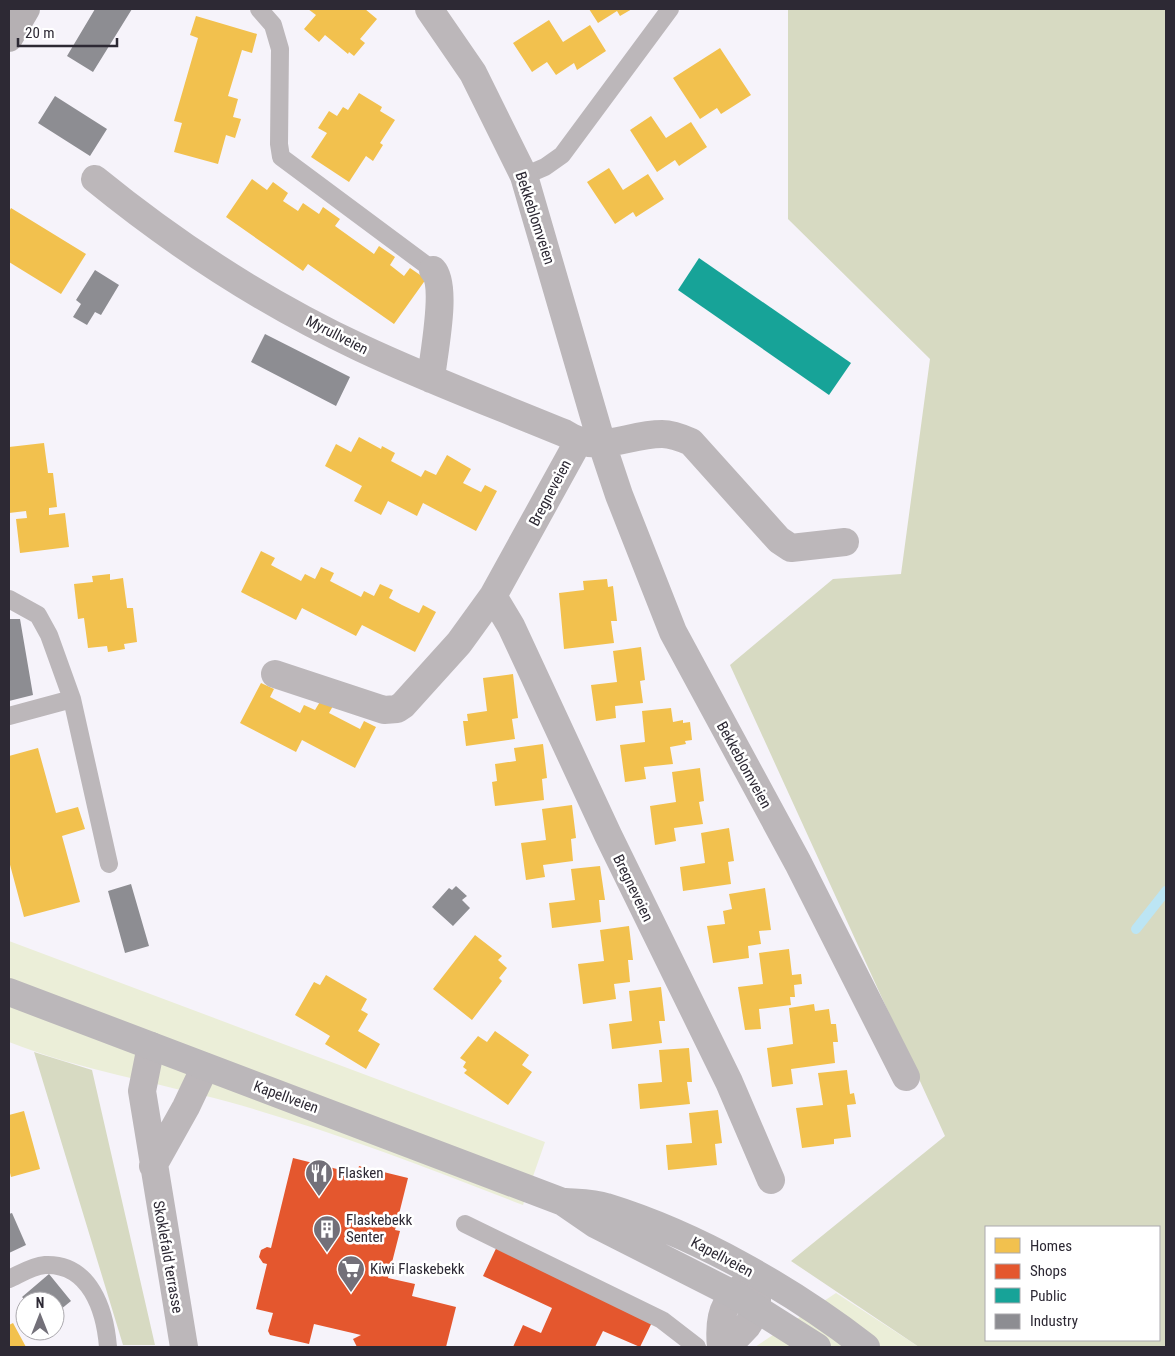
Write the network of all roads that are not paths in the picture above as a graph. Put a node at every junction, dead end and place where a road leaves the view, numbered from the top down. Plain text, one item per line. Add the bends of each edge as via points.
1 (26, 9) edge
2 (259, 9) edge
3 (429, 9) edge
4 (670, 9) edge
5 (9, 38) edge
6 (524, 176) junction
7 (95, 179) dead end
8 (433, 270) joint
9 (431, 380) junction
10 (590, 443) junction
11 (845, 542) dead end
12 (493, 596) junction
13 (9, 599) edge
14 (275, 674) dead end
15 (72, 699) junction
16 (9, 716) edge
17 (109, 864) dead end
18 (9, 992) edge
19 (151, 1046) junction
20 (205, 1067) junction
21 (906, 1077) dead end
22 (153, 1166) junction
23 (771, 1180) dead end
24 (563, 1202) junction
25 (465, 1224) dead end
26 (756, 1275) junction
27 (9, 1279) edge
28 (733, 1294) junction
29 (758, 1310) junction
30 (108, 1347) edge
31 (184, 1347) edge
32 (697, 1347) edge
33 (721, 1347) edge
34 (727, 1347) edge
35 (817, 1347) edge
36 (866, 1347) edge

1 - 5 main road
2 - 8 lane via 276,32 280,49 281,157
3 - 6 street, Bekkeblomveien via 473,73
4 - 6 lane via 562,154 545,167
6 - 10 street, Bekkeblomveien
7 - 9 street, Myrullveien via 186,246 281,306
8 - 9 street via 439,280 439,302
9 - 10 street, Myrullveien
10 - 11 street via 661,434 692,442 779,540 791,548
10 - 12 street, Bregneveien
10 - 21 street, Bekkeblomveien via 619,495 673,632 798,863
12 - 14 street, Bregneveien via 459,643 397,709 384,710
12 - 23 street, Bregneveien via 511,626 608,835 729,1082
13 - 15 lane via 38,615 49,635
15 - 16 lane
15 - 17 lane
18 - 19 main road, Kapellveien
19 - 20 main road, Kapellveien
19 - 22 street, Skoklefald terrasse via 142,1091
20 - 22 street
20 - 24 main road, Kapellveien
22 - 31 street, Skoklefald terrasse
24 - 26 main road, Kapellveien via 605,1206 697,1242
24 - 28 main road, Kapellveien via 595,1224
25 - 32 lane via 662,1320
26 - 28 street
26 - 29 street
26 - 36 main road, Kapellveien via 794,1296
27 - 30 lane via 44,1265 75,1270 82,1276 100,1308 107,1327
28 - 29 main road, Kapellveien
28 - 33 street via 719,1325
29 - 34 street
29 - 35 main road, Kapellveien

